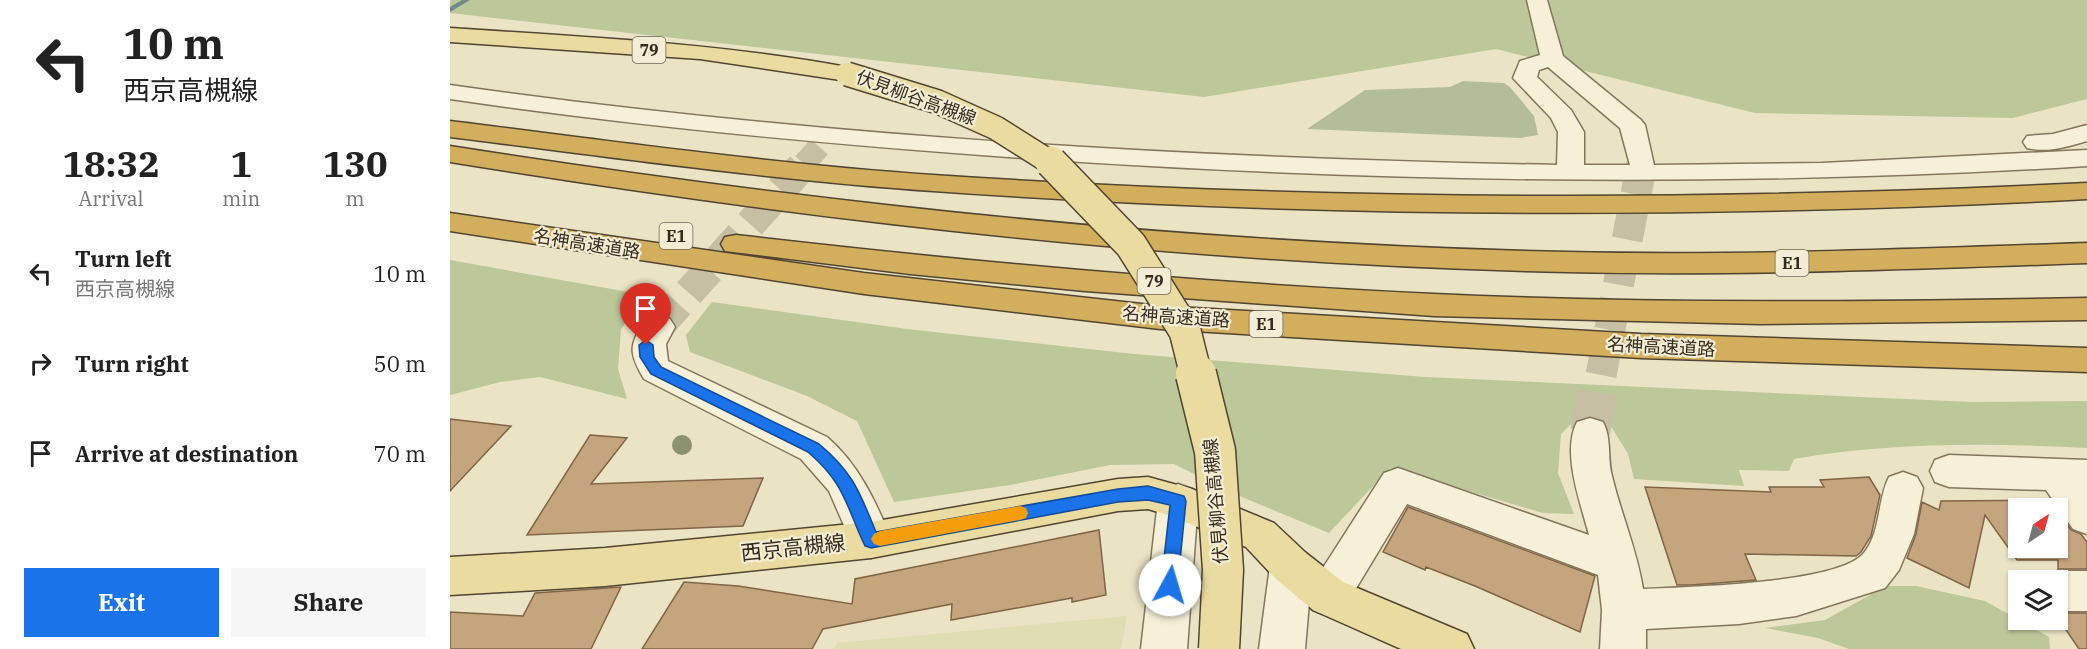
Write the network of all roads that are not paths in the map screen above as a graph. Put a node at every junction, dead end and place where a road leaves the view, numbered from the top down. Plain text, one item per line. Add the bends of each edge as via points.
1 (1537, 0) edge
2 (450, 35) edge
3 (1552, 59) junction
4 (450, 93) edge
5 (450, 129) edge
6 (2087, 133) edge
7 (450, 154) edge
8 (2087, 158) edge
9 (1642, 163) tunnel mouth
10 (2004, 164) junction
11 (1570, 172) junction
12 (2087, 191) edge
13 (450, 202) edge
14 (450, 222) edge
15 (2087, 253) edge
16 (2087, 309) edge
17 (658, 327) tunnel mouth
18 (2087, 360) edge
19 (1590, 432) tunnel mouth
20 (1948, 471) dead end
21 (2072, 475) edge
22 (1903, 488) dead end
23 (1178, 501) junction
24 (2087, 517) edge
25 (871, 540) junction
26 (1618, 564) junction
27 (1291, 566) junction
28 (450, 576) edge
29 (2068, 591) edge
30 (2087, 591) edge
31 (1328, 596) junction
32 (1623, 629) edge
33 (1164, 649) edge
34 (1218, 649) edge
35 (1282, 649) edge
36 (1451, 649) edge

1 - 3 street
2 - 34 main road, 伏見柳谷高槻線 / 79, bridge via 704,54 800,64 848,74 938,102 996,128 1050,161 1131,245 1185,331 1215,451 1222,570
3 - 9 street via 1632,125
3 - 11 street via 1527,66 1526,78 1562,115 1571,132
4 - 11 street via 825,141 1261,164
5 - 12 highway via 745,166 930,183 1131,195 1524,204 1914,200
6 - 10 street via 2054,142 2011,143 2000,149
7 - 15 highway, E1 via 595,178 960,225 1265,250 1496,261 1775,263
8 - 10 street
10 - 11 street via 1887,171 1666,175
13 - 16 highway, 名神高速道路 / E1 via 660,234 903,264 1435,305 1681,312
14 - 18 highway, 名神高速道路 / E1 via 906,290 1118,313 1395,333 1690,348
17 - 25 street via 646,345 647,357 656,370 814,448 848,483
19 - 26 street via 1592,474
20 - 21 street
21 - 24 street
22 - 32 street via 1895,526 1881,563 1872,573 1834,588
23 - 25 main road, 西京高槻線 via 1148,493 1118,495
23 - 27 main road, 西京高槻線 via 1260,535
23 - 33 street
25 - 28 main road, 西京高槻線 via 605,567
26 - 31 street via 1398,484
26 - 32 street
27 - 31 main road, 西京高槻線
27 - 35 street
29 - 30 street
31 - 36 main road, 西京高槻線

